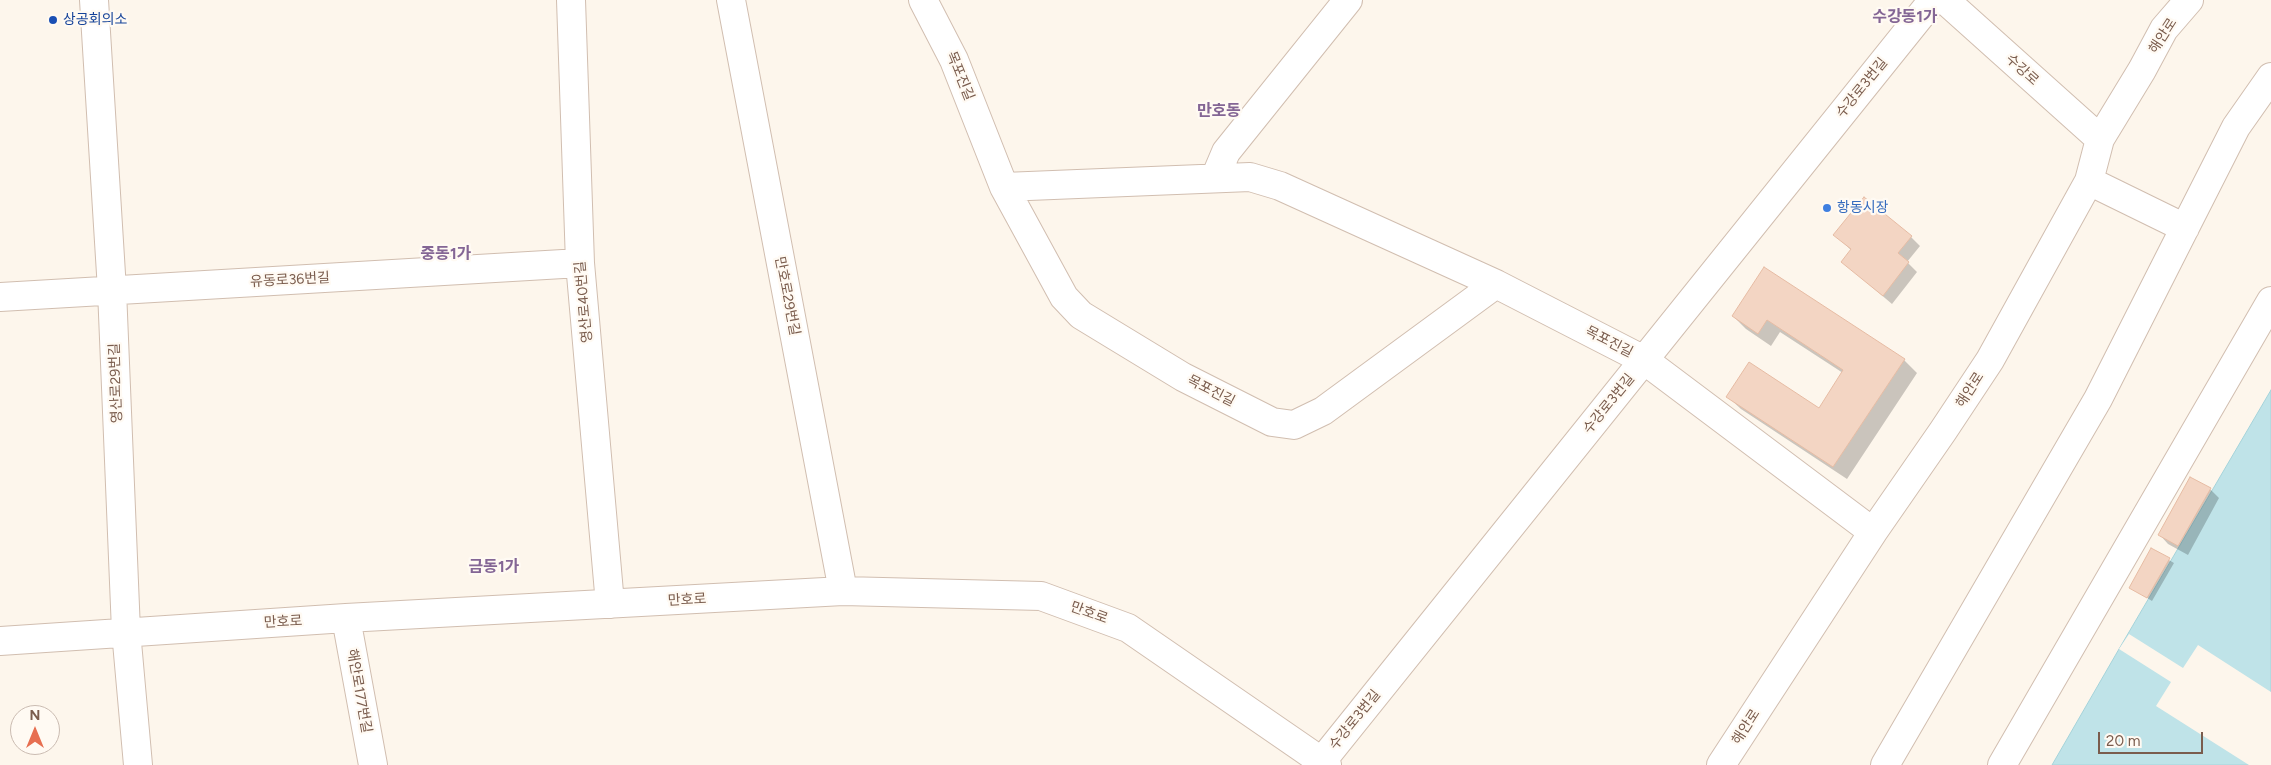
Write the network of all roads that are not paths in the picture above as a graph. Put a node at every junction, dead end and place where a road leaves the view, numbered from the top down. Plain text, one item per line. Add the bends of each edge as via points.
1 (94, 0) edge
2 (571, 0) edge
3 (731, 0) edge
4 (923, 0) edge
5 (1348, 0) edge
6 (1932, 0) edge
7 (1945, 0) edge
8 (2190, 0) edge
9 (2271, 77) edge
10 (2100, 139) junction
11 (1215, 178) junction
12 (2089, 182) junction
13 (1004, 187) junction
14 (2185, 228) junction
15 (580, 263) junction
16 (1496, 284) junction
17 (112, 290) junction
18 (0, 296) edge
19 (2271, 301) edge
20 (1644, 360) junction
21 (1873, 532) junction
22 (843, 591) junction
23 (610, 604) junction
24 (346, 618) junction
25 (126, 631) junction
26 (0, 641) edge
27 (1325, 763) edge
28 (138, 765) edge
29 (372, 765) edge
30 (1721, 765) edge
31 (1884, 765) edge
32 (2002, 765) edge

1 - 17 street, 영산로29번길
2 - 15 street, 영산로40번길
3 - 22 street, 만호로29번길
4 - 13 street, 목포진길 via 954,60
5 - 11 street via 1226,152
6 - 20 street, 수강로3번길
7 - 10 street, 수강로
8 - 10 street, 해안로 via 2164,29
9 - 14 street via 2236,127
10 - 12 street, 해안로
11 - 13 street
11 - 16 street via 1250,177 1280,186
12 - 14 street
12 - 21 street, 해안로 via 1990,360
13 - 16 street, 목포진길 via 1064,297 1081,315 1183,377 1272,422 1294,425 1323,411
14 - 31 street via 2098,399
15 - 17 street, 유동로36번길
15 - 23 street, 영산로40번길
16 - 20 street, 목포진길
17 - 18 street, 유동로36번길
17 - 25 street, 영산로29번길
19 - 32 street
20 - 21 street, 목포진길
20 - 27 street, 수강로3번길
21 - 30 street, 해안로
22 - 23 street, 만호로
22 - 27 street, 만호로 via 1041,596 1128,628
23 - 24 street, 만호로
24 - 25 street, 만호로
24 - 29 street, 해안로177번길
25 - 26 street, 만호로
25 - 28 street, 영산로29번길

